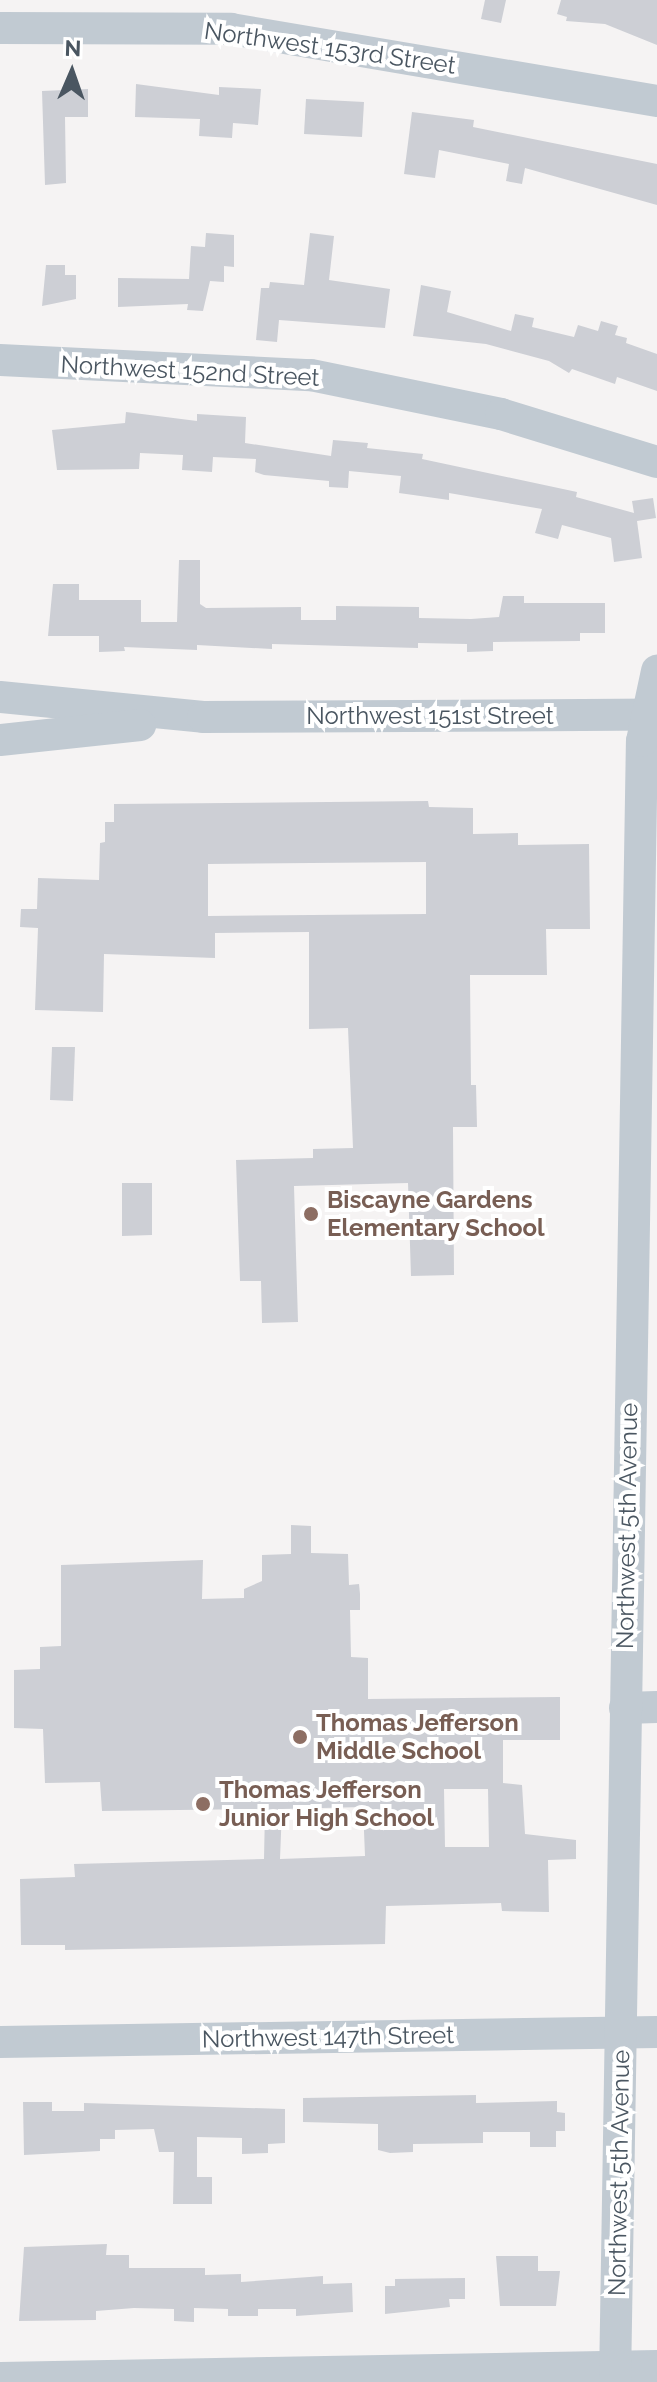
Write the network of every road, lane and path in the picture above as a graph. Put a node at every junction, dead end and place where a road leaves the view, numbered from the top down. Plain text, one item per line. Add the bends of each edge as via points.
1 (0, 28) edge
2 (657, 101) edge
3 (0, 360) edge
4 (657, 462) edge
5 (657, 671) edge
6 (0, 697) edge
7 (650, 715) edge
8 (203, 717) junction
9 (0, 740) edge
10 (648, 1045) edge
11 (643, 1386) edge
12 (657, 1707) edge
13 (625, 1708) junction
14 (657, 2032) edge
15 (622, 2033) junction
16 (0, 2042) edge
17 (657, 2366) edge
18 (616, 2374) edge
19 (0, 2378) edge

1 - 2 street, Northwest 153rd Street via 231,29
3 - 4 street, Northwest 152nd Street via 311,375 501,414
5 - 7 street, Northwest 5th Avenue
6 - 8 street, Northwest 151st Street
7 - 8 street, Northwest 151st Street
7 - 10 street, Northwest 5th Avenue
8 - 9 street, Northwest 151st Street
10 - 11 street, Northwest 5th Avenue
11 - 13 street, Northwest 5th Avenue
12 - 13 street
13 - 15 street, Northwest 5th Avenue
14 - 15 street, Northwest 147th Street
15 - 16 street, Northwest 147th Street
15 - 18 street, Northwest 5th Avenue
17 - 18 street
18 - 19 street

